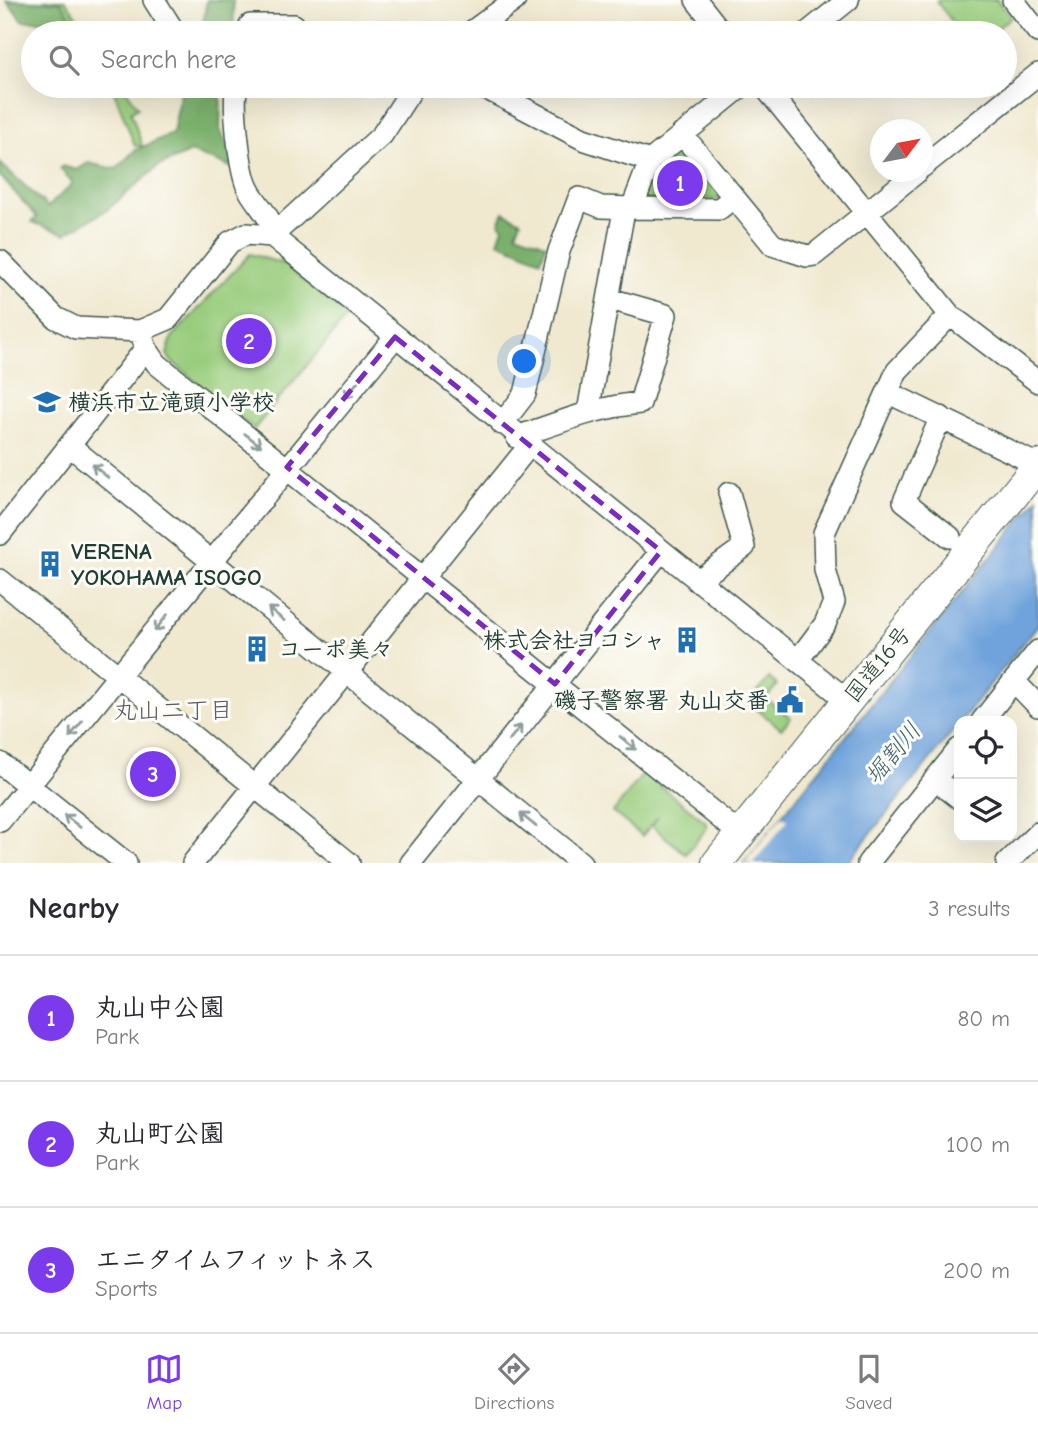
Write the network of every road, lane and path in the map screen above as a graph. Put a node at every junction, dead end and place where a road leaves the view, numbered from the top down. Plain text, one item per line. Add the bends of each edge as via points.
1 (154, 0) edge
2 (515, 0) edge
3 (696, 0) edge
4 (848, 0) edge
5 (1013, 0) edge
6 (167, 21) edge
7 (486, 21) edge
8 (713, 21) edge
9 (822, 21) edge
10 (1038, 32) edge
11 (1038, 75) edge
12 (1017, 92) edge
13 (236, 98) edge
14 (406, 98) edge
15 (504, 98) edge
16 (727, 98) edge
17 (774, 98) edge
18 (1009, 98) edge
19 (682, 134) junction
20 (933, 158) edge
21 (650, 160) junction
22 (904, 182) edge
23 (733, 198) junction
24 (628, 209) junction
25 (865, 213) junction
26 (272, 236) junction
27 (0, 261) edge
28 (610, 299) junction
29 (950, 315) junction
30 (395, 337) junction
31 (143, 340) junction
32 (1038, 382) edge
33 (889, 393) junction
34 (588, 412) junction
35 (942, 417) junction
36 (516, 436) junction
37 (70, 446) junction
38 (1038, 465) edge
39 (287, 467) junction
40 (729, 493) dead end
41 (0, 534) edge
42 (950, 537) dead end
43 (661, 551) junction
44 (211, 561) junction
45 (423, 576) junction
46 (0, 580) edge
47 (696, 581) junction
48 (1038, 651) edge
49 (798, 660) junction
50 (346, 672) junction
51 (119, 677) junction
52 (1014, 681) junction
53 (555, 684) junction
54 (848, 701) junction
55 (1038, 706) edge
56 (986, 716) edge
57 (954, 756) edge
58 (0, 763) edge
59 (479, 779) junction
60 (936, 779) junction
61 (28, 787) junction
62 (255, 787) junction
63 (954, 794) edge
64 (0, 821) edge
65 (1038, 833) edge
66 (740, 834) junction
67 (1012, 849) edge
68 (877, 860) edge
69 (126, 863) edge
70 (193, 863) edge
71 (349, 863) edge
72 (411, 863) edge
73 (581, 863) edge
74 (717, 863) edge

1 - 6 street
2 - 7 street
3 - 8 street
4 - 9 street
5 - 10 street
11 - 12 street
13 - 26 street via 246,186 273,225
14 - 26 street via 382,135
15 - 21 street via 583,139
16 - 19 street
17 - 25 street
18 - 20 street
19 - 21 street
19 - 23 street
21 - 24 street
22 - 25 street
23 - 24 street via 719,209
23 - 25 street via 773,245 807,256
24 - 28 street
24 - 36 street via 601,207 583,197 576,203 559,251
25 - 29 street
26 - 30 street
26 - 31 street via 246,234 230,242 168,318
27 - 31 street via 56,318 76,328
28 - 34 street
28 - 34 street via 666,314 640,403
29 - 32 street
29 - 33 street via 897,372
30 - 36 street
30 -> 39 street
31 - 37 street
31 -> 39 street via 157,364
33 - 35 street
33 - 49 street via 824,533 825,570 834,602 825,624
34 - 36 street
35 - 38 street
35 - 42 street via 904,501
36 - 43 street
36 - 45 street
37 - 41 street
44 -> 37 street
38 - 54 highway, 国道16号
39 - 44 street
39 - 45 street
40 - 47 street via 744,547
43 - 47 street
43 - 53 street
50 -> 44 street
44 -> 51 street
45 - 50 street
45 - 53 street
46 - 51 street
47 - 49 street
48 - 52 street
49 - 54 street
50 - 59 street
50 - 62 street
51 -> 61 street
51 - 62 street
52 - 55 street
52 - 56 street
59 -> 53 street
53 -> 66 street
54 - 66 highway, 国道16号
57 - 60 street
58 - 61 street
59 - 72 street
73 -> 59 street
60 - 63 street
60 - 68 street
61 - 64 street
69 -> 61 street
62 - 70 street
62 - 71 street
65 - 67 street
66 - 74 highway, 国道16号

